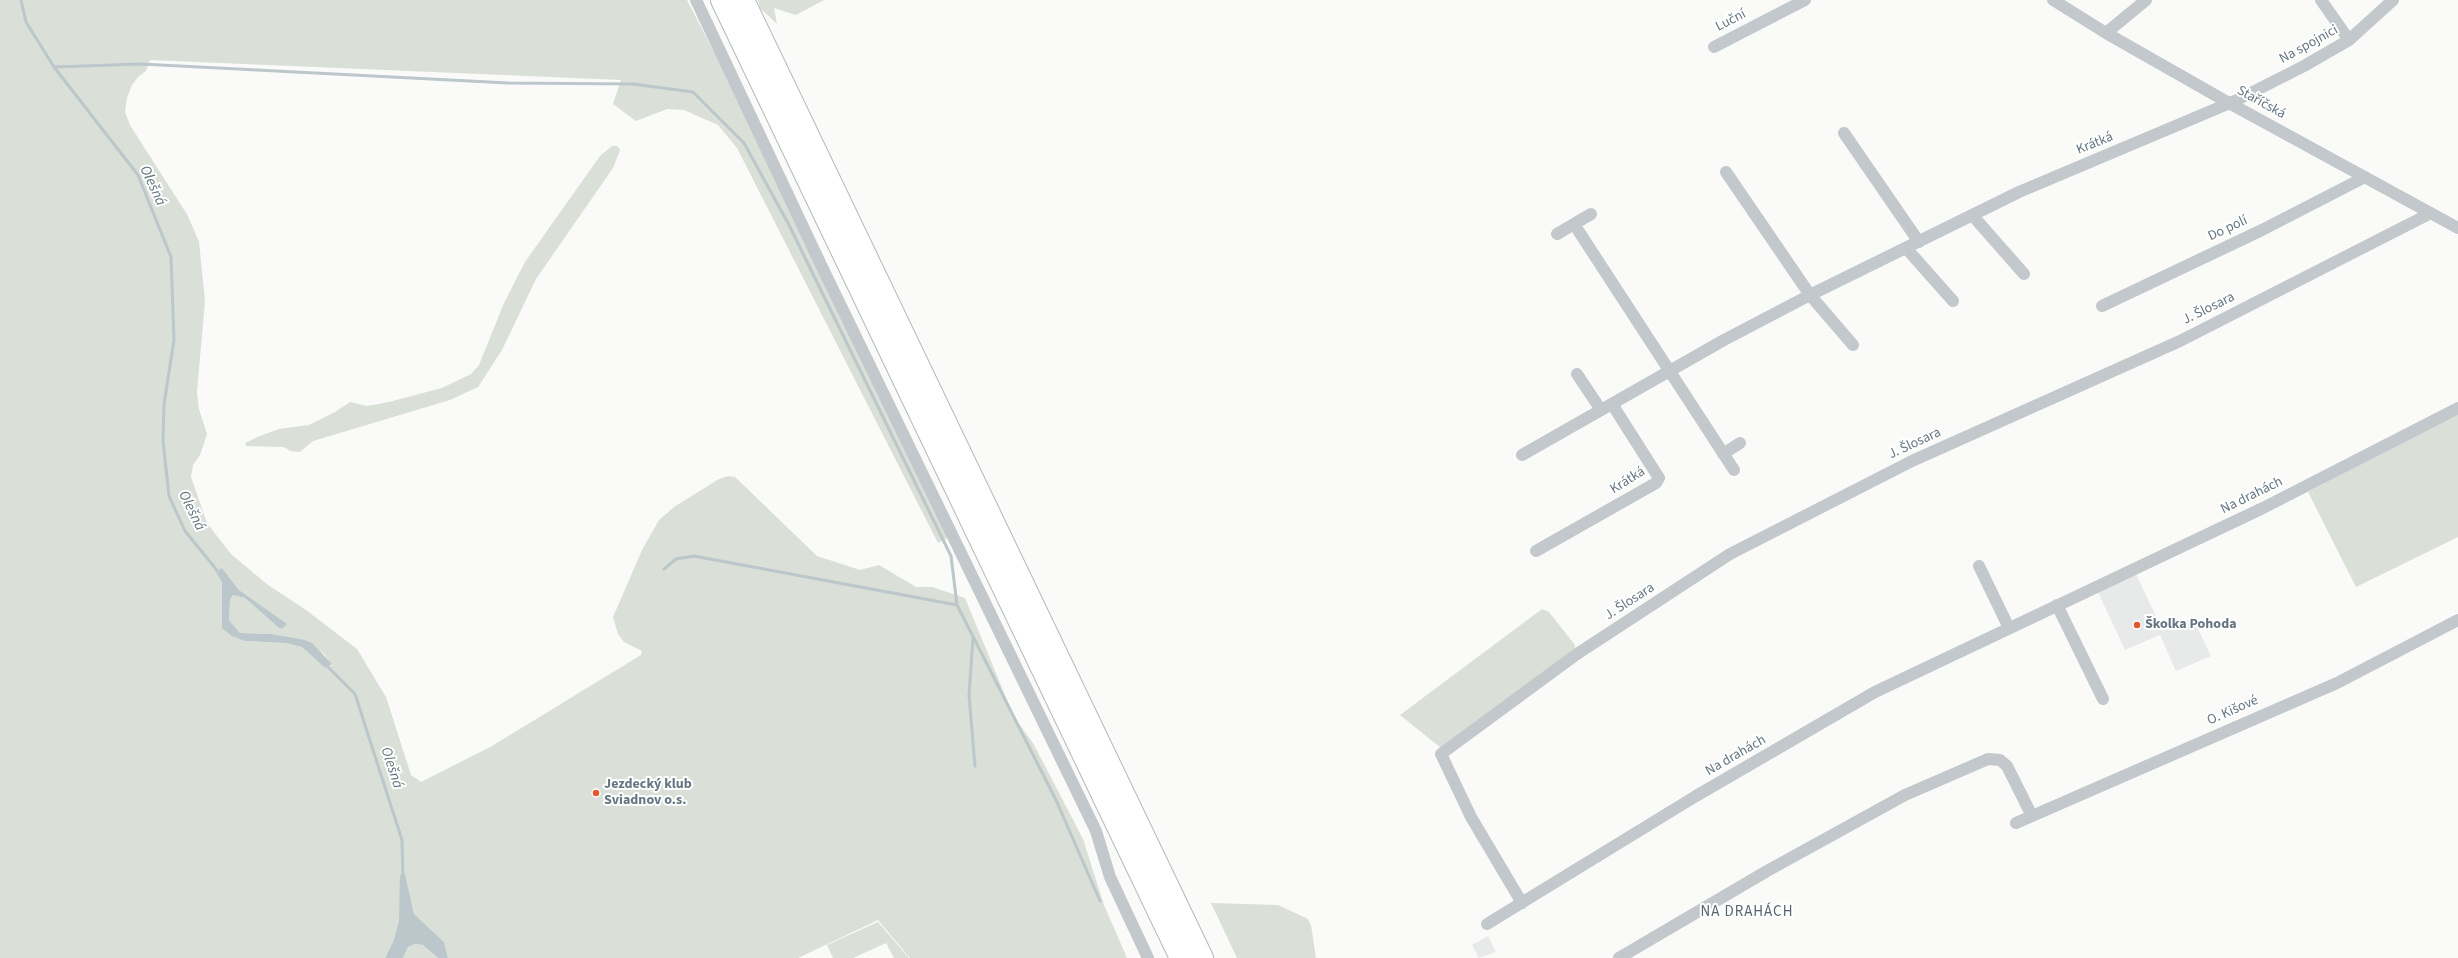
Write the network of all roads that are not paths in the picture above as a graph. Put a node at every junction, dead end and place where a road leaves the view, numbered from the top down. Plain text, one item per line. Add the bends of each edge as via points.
1 (696, 0) edge
2 (722, 0) edge
3 (743, 0) edge
4 (1805, 0) edge
5 (2053, 0) edge
6 (2146, 0) edge
7 (2321, 0) edge
8 (2394, 0) edge
9 (2106, 33) junction
10 (2349, 40) junction
11 (1714, 47) dead end
12 (2229, 103) junction
13 (1844, 133) dead end
14 (1726, 172) dead end
15 (2365, 176) junction
16 (2431, 213) junction
17 (1591, 214) dead end
18 (1973, 216) junction
19 (1574, 224) junction
20 (2458, 228) edge
21 (1557, 234) dead end
22 (1919, 242) junction
23 (1906, 248) junction
24 (2024, 274) dead end
25 (1810, 295) junction
26 (1953, 301) dead end
27 (2102, 306) dead end
28 (1853, 345) dead end
29 (1669, 371) junction
30 (1577, 374) dead end
31 (1612, 404) junction
32 (2458, 408) edge
33 (1601, 410) junction
34 (1740, 443) dead end
35 (1723, 454) junction
36 (1522, 455) dead end
37 (1734, 470) dead end
38 (1536, 551) dead end
39 (1979, 566) dead end
40 (2057, 605) junction
41 (2458, 620) edge
42 (2009, 628) junction
43 (2103, 699) dead end
44 (2032, 816) junction
45 (2016, 823) dead end
46 (1522, 903) junction
47 (1487, 924) dead end
48 (1180, 956) edge
49 (1148, 958) edge
50 (1202, 958) edge
51 (1619, 958) edge

1 - 49 street via 823,269 1096,831 1110,877
2 - 48 highway
3 - 50 highway
4 - 11 street, Luční
5 - 9 street, Staříčská
6 - 9 street
7 - 10 street
8 - 10 street, Na spojnici
9 - 12 street, Staříčská
10 - 12 street, Na spojnici via 2304,66
12 - 15 street, Staříčská
12 - 18 street, Krátká via 2019,192
13 - 22 street
14 - 25 street
15 - 16 street, Staříčská
15 - 27 street, Do polí via 2262,230
16 - 20 street, Staříčská
16 - 46 street, J. Šlosara via 2187,337 1912,461 1730,554 1577,654 1441,754 1471,817
17 - 19 street
18 - 22 street, Krátká
18 - 24 street
19 - 21 street
19 - 29 street
22 - 23 street, Krátká
23 - 25 street, Krátká
23 - 26 street
25 - 28 street
25 - 29 street, Krátká
29 - 31 street, Krátká
29 - 35 street
30 - 33 street
31 - 33 street, Krátká
31 - 38 street, Krátká via 1659,478 1656,483
32 - 40 street, Na drahách via 2263,508
33 - 36 street, Krátká
34 - 35 street
35 - 37 street
39 - 42 street
40 - 42 street, Na drahách
40 - 43 street
41 - 44 street, O. Kišové via 2337,682
42 - 46 street, Na drahách via 1875,692 1696,796
44 - 45 street, O. Kišové
44 - 51 street via 2008,766 2000,760 1988,759 1905,795 1767,870
46 - 47 street, Na drahách

